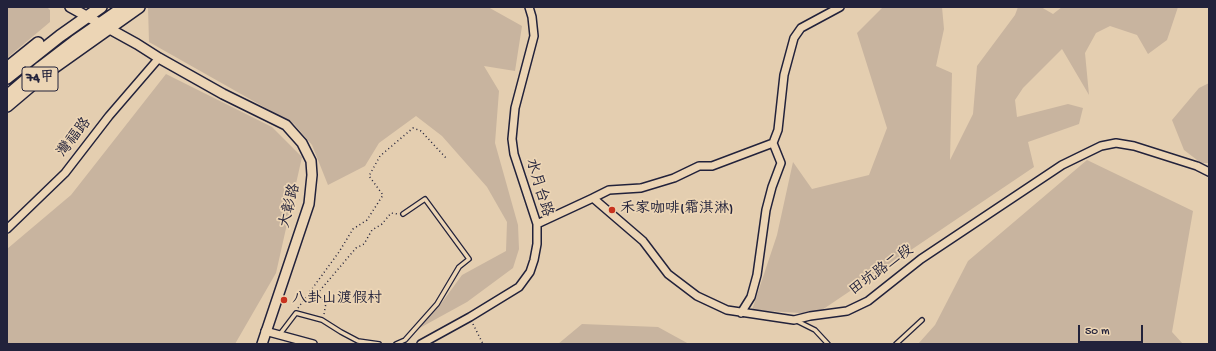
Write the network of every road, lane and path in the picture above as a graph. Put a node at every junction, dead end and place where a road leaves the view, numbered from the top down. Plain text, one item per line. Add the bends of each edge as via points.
1 (70, 7) edge
2 (101, 7) edge
3 (125, 7) edge
4 (139, 7) edge
5 (529, 7) edge
6 (840, 7) edge
7 (85, 12) edge
8 (104, 26) junction
9 (58, 33) junction
10 (71, 50) junction
11 (159, 58) junction
12 (7, 68) edge
13 (7, 78) edge
14 (7, 96) edge
15 (7, 106) edge
16 (772, 143) junction
17 (447, 158) dead end
18 (1209, 172) edge
19 (593, 198) junction
20 (403, 214) joint
21 (536, 224) junction
22 (7, 229) edge
23 (741, 313) junction
24 (296, 314) junction
25 (470, 317) junction
26 (322, 320) junction
27 (794, 320) junction
28 (922, 320) dead end
29 (265, 331) junction
30 (279, 335) junction
31 (262, 344) edge
32 (313, 344) edge
33 (380, 344) edge
34 (396, 344) edge
35 (421, 344) edge
36 (483, 344) edge
37 (828, 344) edge
38 (896, 344) edge

1 - 7 main road, 大彰路
2 - 7 main road, 74甲
3 - 8 main road, 74甲
4 - 8 main road, 74甲
5 - 21 street, 水月台路 via 534,36 515,108 512,139 514,154
6 - 16 street via 800,28 794,38 784,74 778,130
7 - 8 main road, 大彰路
7 - 9 main road, 74甲
8 - 10 main road, 74甲
8 - 11 main road, 大彰路
9 - 12 main road, 74甲
9 - 13 main road, 74甲
10 - 14 main road, 74甲
10 - 15 main road, 74甲
11 - 22 street, 灣福路 via 109,116 65,173
11 - 29 main road, 大彰路 via 223,94 286,124 302,143 310,161 312,174 309,204
16 - 19 street via 712,166 699,166 674,178 641,188 609,190
16 - 23 street via 781,164 766,210 757,275 751,297
17 - 24 path via 421,131 413,128 380,156 369,176 383,195 367,220 353,229
18 - 27 street, 田坑路二段 via 1134,146 1116,143 1100,146 1056,169 920,259 868,301 847,311
19 - 21 street
19 - 23 street, 田坑路二段 via 643,241 668,274 697,296 727,310
20 - 26 path via 392,213 372,230 364,244 356,248 317,294 326,303
20 - 34 lane via 425,199 469,259 459,266 437,304 405,340
21 - 25 street, 水月台路 via 537,244 530,272 519,287
23 - 27 street, 田坑路二段
24 - 26 lane
24 - 30 lane
25 - 35 street, 水月台路
25 - 36 path
26 - 33 lane via 358,341
27 - 37 lane via 816,330
28 - 38 lane
29 - 30 street
29 - 31 main road, 大彰路
30 - 32 street

